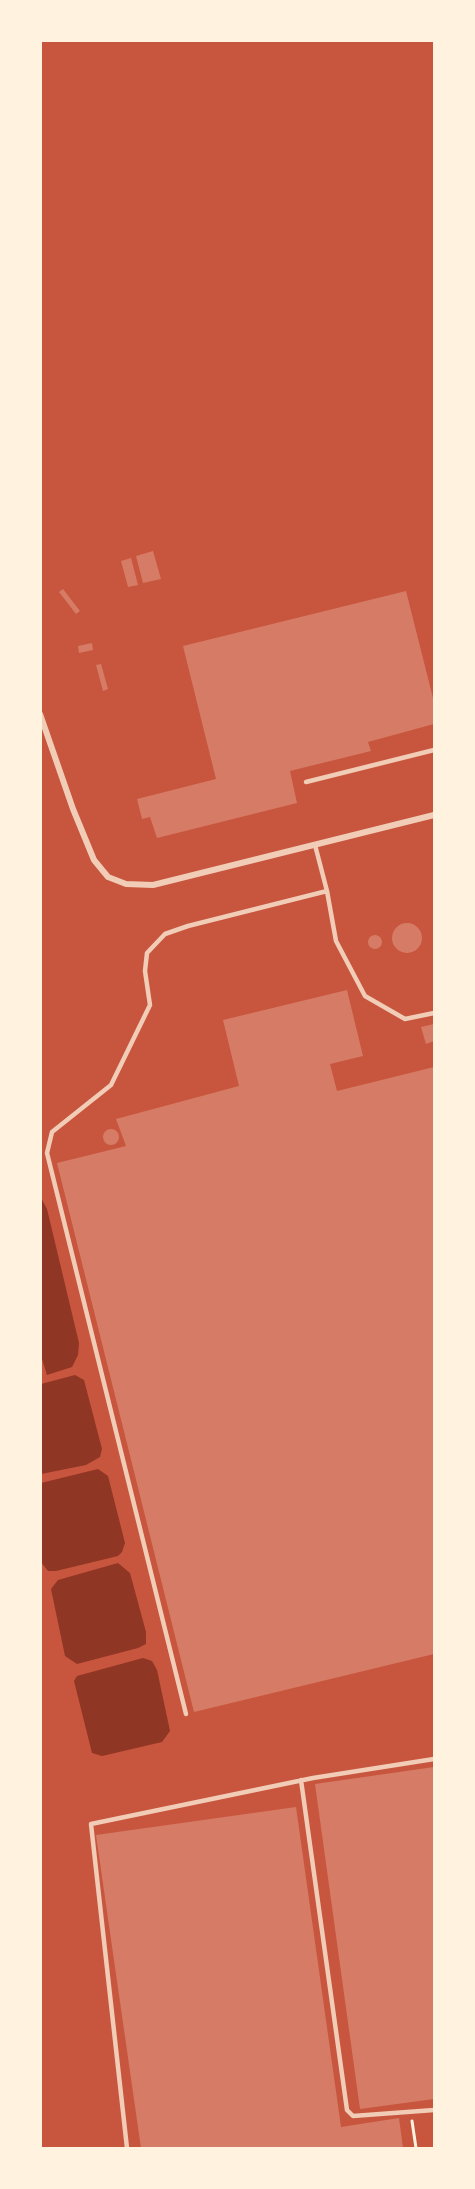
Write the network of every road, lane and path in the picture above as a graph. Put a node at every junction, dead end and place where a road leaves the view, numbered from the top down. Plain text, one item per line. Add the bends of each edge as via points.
1 (40, 714) edge
2 (435, 750) edge
3 (306, 782) dead end
4 (435, 815) edge
5 (315, 845) junction
6 (327, 891) junction
7 (435, 1013) edge
8 (186, 1714) dead end
9 (435, 1759) edge
10 (301, 1780) junction
11 (435, 2110) edge
12 (411, 2112) junction
13 (128, 2148) edge
14 (416, 2148) edge

1 - 5 street via 94,861 108,877 126,884 153,885
2 - 3 lane
4 - 5 street
5 - 6 lane
6 - 7 lane via 336,941 365,996 405,1019
6 - 8 lane via 165,934 147,952 145,971 150,1005 111,1085 52,1132 47,1153
9 - 10 lane
10 - 12 lane via 346,2110 354,2116
10 - 13 lane via 91,1824
11 - 12 lane
12 - 14 path

